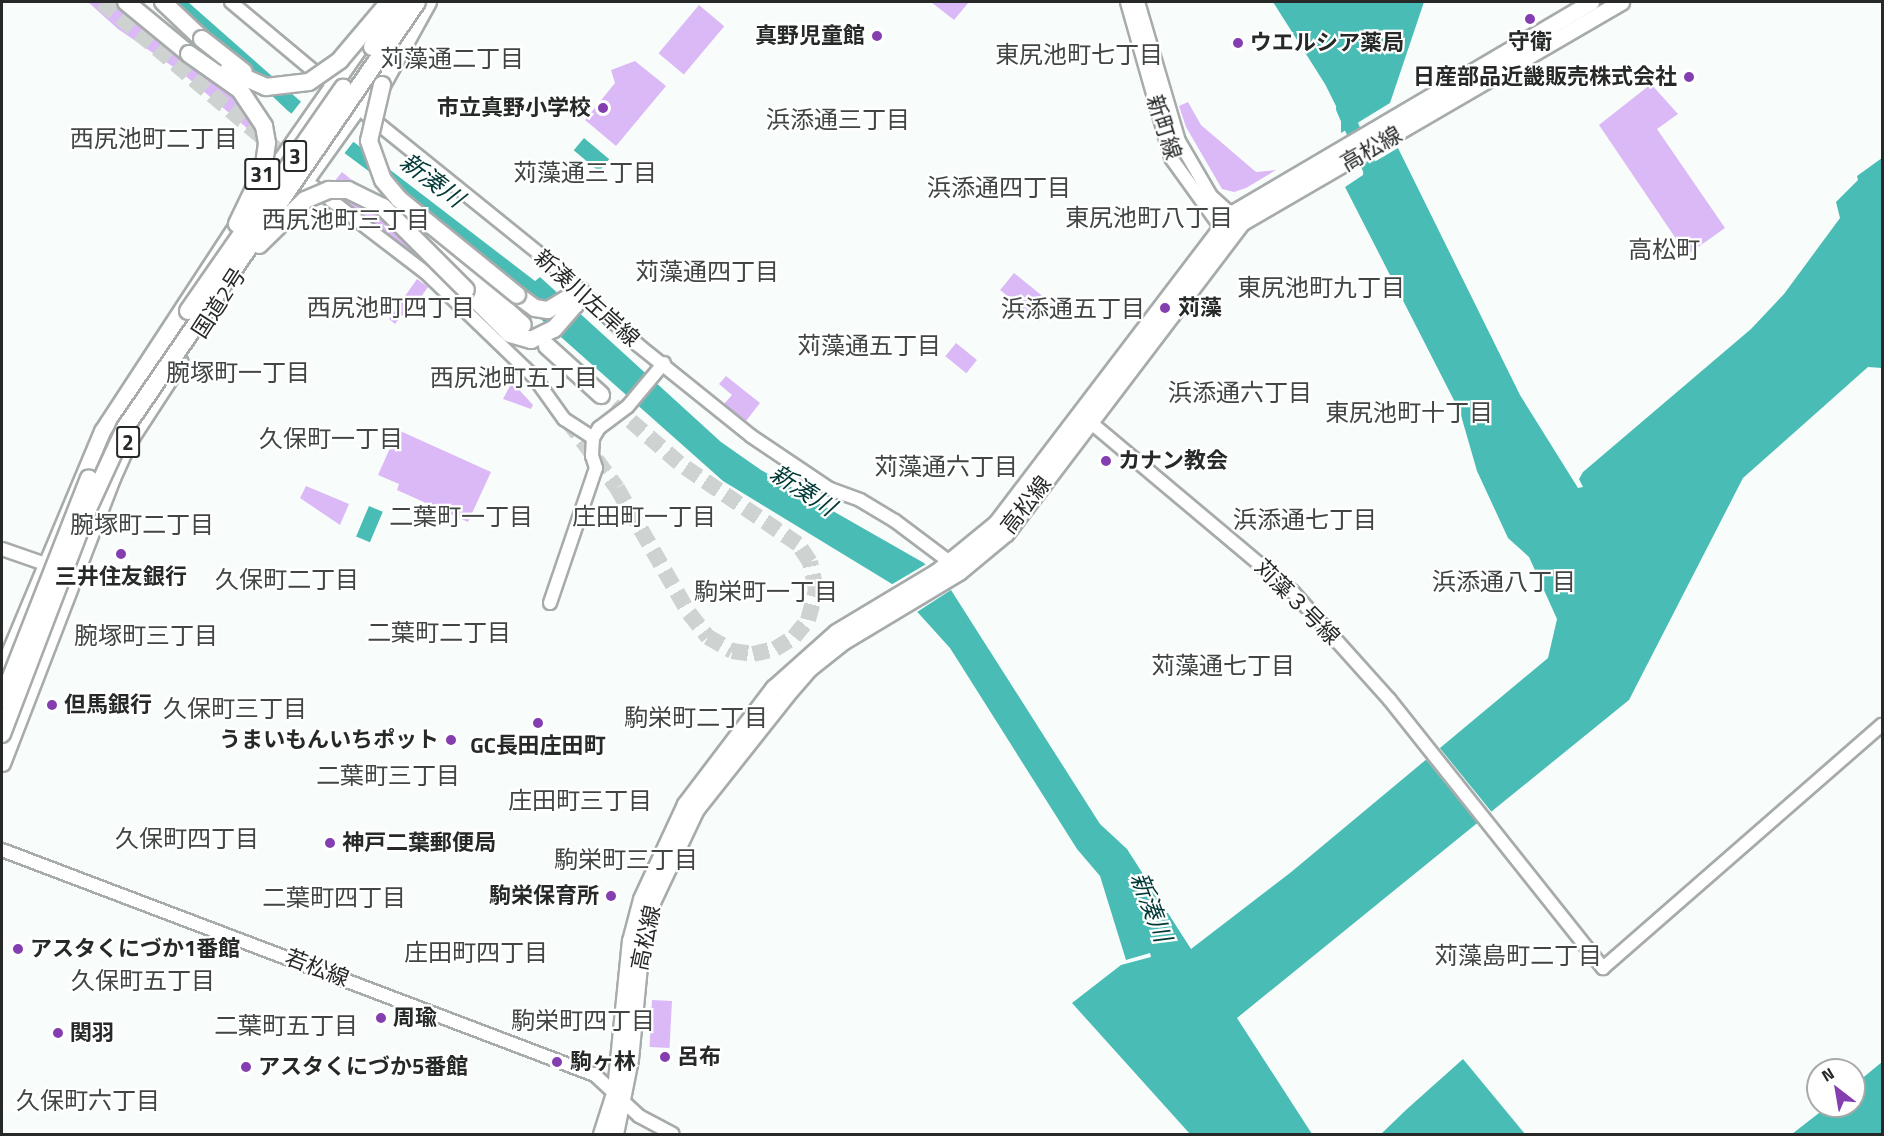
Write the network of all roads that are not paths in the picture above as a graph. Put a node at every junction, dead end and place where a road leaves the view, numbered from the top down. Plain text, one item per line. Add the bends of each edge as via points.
1 (126, 2) edge
2 (141, 2) edge
3 (163, 2) edge
4 (231, 2) edge
5 (389, 2) edge
6 (403, 2) edge
7 (417, 2) edge
8 (428, 2) edge
9 (1127, 2) edge
10 (1138, 2) edge
11 (1591, 2) edge
12 (1620, 2) edge
13 (195, 47) junction
14 (382, 85) junction
15 (329, 90) junction
16 (356, 111) junction
17 (1391, 130) junction
18 (279, 162) junction
19 (308, 181) junction
20 (1236, 218) junction
21 (1225, 233) junction
22 (578, 295) junction
23 (191, 317) junction
24 (523, 324) dead end
25 (547, 340) junction
26 (664, 363) junction
27 (601, 395) tunnel mouth
28 (1089, 422) junction
29 (592, 438) junction
30 (2, 549) edge
31 (44, 564) junction
32 (955, 566) junction
33 (76, 573) junction
34 (550, 603) dead end
35 (2, 670) edge
36 (2, 700) edge
37 (1882, 725) edge
38 (2, 734) edge
39 (2, 763) edge
40 (2, 850) edge
41 (620, 1095) junction
42 (601, 1134) edge
43 (615, 1134) edge
44 (673, 1134) edge

1 - 13 highway, 31
2 - 13 highway, 31
3 - 13 highway, 31
4 - 15 street, 新湊川左岸線
5 - 13 highway, 31, bridge via 350,49 317,78 282,88 242,78
5 - 15 main road, 国道2号 / 2
6 - 23 highway, 3, bridge
7 - 23 highway, 3, bridge
8 - 14 highway
8 - 16 main road, 国道2号 / 2
9 - 21 street, 新町線 via 1171,158
10 - 20 street, 新町線 via 1179,141 1211,196
11 - 17 main road, 高松線
12 - 17 main road, 高松線
13 - 23 highway, 31, bridge via 246,96 261,118 267,142 256,187
14 - 22 highway, bridge via 370,123 369,149 378,172 393,193 536,308 555,308
14 - 24 highway, bridge via 364,122 364,166 379,191
15 - 16 street, 新湊川左岸線
15 - 18 main road, 国道2号 / 2
16 - 19 main road, 国道2号 / 2
16 - 22 street, 新湊川左岸線
17 - 20 main road, 高松線 via 1262,208
18 - 19 street
18 - 31 main road, 国道2号 / 2 via 102,431
19 - 29 street via 425,272 534,377 564,419
19 - 33 main road, 国道2号 / 2 via 254,250 128,442
20 - 21 main road, 高松線
21 - 28 main road, 高松線
21 - 32 main road, 高松線 via 996,523
22 - 25 highway
22 - 26 street, 新湊川左岸線
23 - 25 highway, 3, bridge via 278,224 305,200 329,190 356,192 382,207 517,338
23 - 36 highway, 3, bridge via 103,447
23 - 38 highway, 3, bridge via 112,452
25 - 27 highway
26 - 29 street via 628,406 598,428
26 - 32 street, 新湊川左岸線 via 770,449 830,489 860,500 895,521
28 - 32 main road, 高松線 via 1006,532
28 - 37 street, 苅藻３号線 via 1293,592 1432,753 1603,968
29 - 34 street via 596,468
30 - 31 street
31 - 33 street
31 - 35 main road, 国道2号 / 2
32 - 41 main road, 高松線 via 880,611 810,668 696,808 652,902 641,944
33 - 39 main road, 国道2号 / 2
40 - 41 street, 若松線 via 528,1048 595,1075
41 - 42 main road, 高松線
41 - 43 main road, 高松線
41 - 44 street, 若松線 via 639,1116

